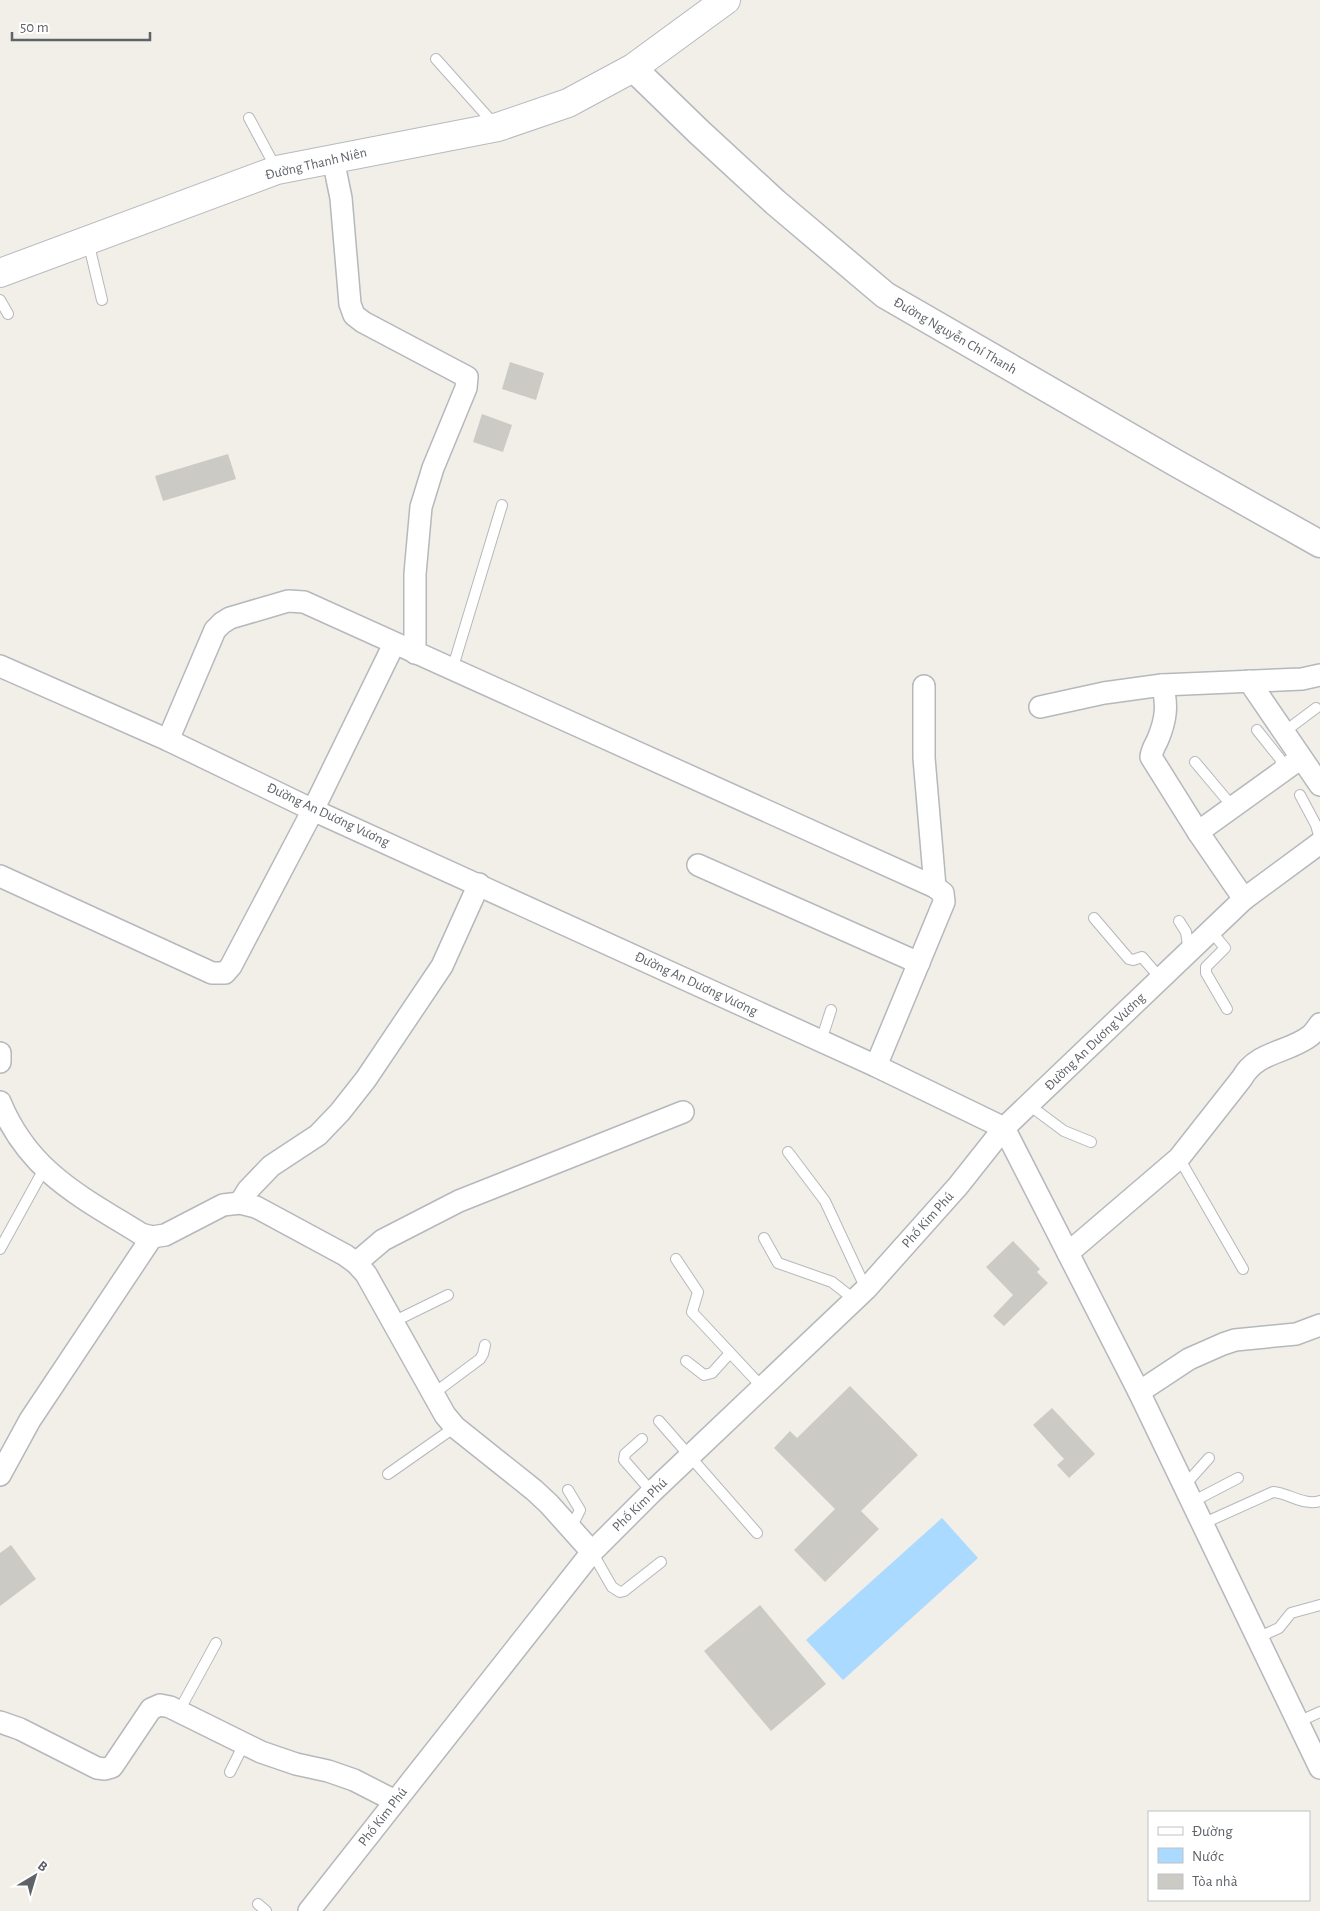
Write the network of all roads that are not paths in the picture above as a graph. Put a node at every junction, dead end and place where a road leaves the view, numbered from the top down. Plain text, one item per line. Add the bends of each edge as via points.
1 (726, 0) edge
2 (436, 59) dead end
3 (633, 68) junction
4 (249, 118) dead end
5 (498, 128) junction
6 (333, 159) junction
7 (277, 170) junction
8 (88, 240) junction
9 (0, 273) edge
10 (0, 300) edge
11 (102, 300) dead end
12 (8, 314) dead end
13 (502, 505) dead end
14 (1320, 544) edge
15 (394, 644) junction
16 (415, 653) junction
17 (0, 666) edge
18 (452, 670) junction
19 (1320, 675) edge
20 (1250, 681) junction
21 (1162, 685) junction
22 (924, 686) dead end
23 (1040, 707) dead end
24 (1316, 708) dead end
25 (1256, 730) dead end
26 (1284, 732) junction
27 (168, 740) junction
28 (1301, 758) junction
29 (1195, 762) dead end
30 (1280, 774) junction
31 (1320, 785) edge
32 (1300, 795) dead end
33 (1238, 804) junction
34 (313, 810) junction
35 (1198, 832) junction
36 (1320, 839) edge
37 (1320, 843) edge
38 (698, 865) dead end
39 (0, 876) edge
40 (480, 884) junction
41 (935, 887) junction
42 (1244, 899) junction
43 (1094, 918) dead end
44 (1179, 921) dead end
45 (1211, 931) junction
46 (1189, 952) junction
47 (919, 963) junction
48 (1161, 979) junction
49 (1227, 1009) dead end
50 (831, 1010) dead end
51 (1320, 1024) edge
52 (821, 1041) junction
53 (0, 1053) edge
54 (0, 1062) edge
55 (876, 1066) junction
56 (0, 1102) edge
57 (1029, 1105) junction
58 (683, 1112) dead end
59 (1004, 1128) junction
60 (1091, 1142) dead end
61 (788, 1152) dead end
62 (1179, 1158) junction
63 (44, 1169) junction
64 (240, 1203) junction
65 (152, 1237) junction
66 (764, 1238) dead end
67 (0, 1249) edge
68 (1068, 1253) junction
69 (676, 1259) dead end
70 (356, 1263) junction
71 (1243, 1269) dead end
72 (861, 1294) junction
73 (448, 1295) dead end
74 (393, 1322) junction
75 (1320, 1325) edge
76 (484, 1345) dead end
77 (730, 1353) junction
78 (686, 1361) dead end
79 (763, 1388) junction
80 (1139, 1392) junction
81 (433, 1394) junction
82 (659, 1421) dead end
83 (455, 1427) junction
84 (642, 1439) dead end
85 (690, 1457) junction
86 (1209, 1458) dead end
87 (388, 1474) dead end
88 (0, 1475) edge
89 (1238, 1478) dead end
90 (568, 1490) dead end
91 (652, 1492) junction
92 (1188, 1494) junction
93 (1320, 1502) edge
94 (1202, 1524) junction
95 (571, 1528) junction
96 (757, 1533) dead end
97 (592, 1552) junction
98 (661, 1562) dead end
99 (1320, 1605) edge
100 (1257, 1638) junction
101 (216, 1643) dead end
102 (179, 1712) junction
103 (1320, 1712) edge
104 (0, 1722) edge
105 (1298, 1722) junction
106 (244, 1744) junction
107 (1320, 1768) edge
108 (230, 1772) dead end
109 (395, 1801) junction
110 (309, 1911) edge

1 - 3 main road, Đường Thanh Niên
2 - 5 lane
3 - 5 main road, Đường Thanh Niên via 568,103
3 - 14 street, Đường Nguyễn Chí Thanh via 775,202 885,295
4 - 7 lane
5 - 6 main road, Đường Thanh Niên
6 - 7 main road, Đường Thanh Niên
6 - 16 street via 341,198 350,304 354,315 467,377 466,388 433,468 422,507 415,574
7 - 8 main road, Đường Thanh Niên
8 - 9 main road, Đường Thanh Niên
8 - 11 lane
10 - 12 lane
13 - 18 lane
15 - 16 street
15 - 27 street via 304,602 288,601 230,618 215,630
15 - 34 street
16 - 18 street
17 - 27 street, Đường An Dương Vương
18 - 41 street
19 - 20 street
20 - 21 street
20 - 26 street
21 - 23 street
21 - 35 street via 1167,711 1151,757
22 - 41 street via 924,758
24 - 26 lane
25 - 30 lane via 1280,760
26 - 28 street
27 - 34 street, Đường An Dương Vương
28 - 30 street
28 - 31 street
29 - 33 lane via 1226,800
30 - 33 street
32 - 36 lane
33 - 35 street
34 - 39 street via 225,973 212,973
34 - 40 street, Đường An Dương Vương
35 - 42 street
37 - 42 street, Đường An Dương Vương
38 - 47 street
40 - 52 street, Đường An Dương Vương
40 - 64 street via 442,966 366,1079 318,1134 270,1166
41 - 47 street via 943,893 944,902
42 - 45 street, Đường An Dương Vương
43 - 48 lane via 1129,958 1142,957
44 - 46 lane via 1186,932
45 - 46 street, Đường An Dương Vương
45 - 49 lane via 1225,948 1206,967 1206,973
46 - 48 street, Đường An Dương Vương
47 - 55 street
48 - 57 street, Đường An Dương Vương
50 - 52 lane
51 - 62 street via 1310,1036 1254,1063
52 - 55 street, Đường An Dương Vương
53 - 54 street
55 - 59 street, Đường An Dương Vương
56 - 63 street via 7,1120
57 - 59 street, Đường An Dương Vương
57 - 60 lane via 1064,1131
58 - 70 street via 459,1202 383,1240
59 - 68 street
59 - 72 street, Phố Kim Phú via 958,1186
61 - 72 lane via 825,1201
62 - 68 street
62 - 71 lane
63 - 65 street via 133,1229
63 - 67 lane
64 - 65 street via 223,1205 165,1235
64 - 70 street via 256,1207
65 - 88 street via 35,1413
66 - 72 lane via 778,1263
68 - 80 street
69 - 77 lane via 698,1292 692,1312
70 - 74 street via 366,1274
72 - 79 street, Phố Kim Phú
73 - 74 lane
74 - 81 street
75 - 80 street via 1296,1334 1223,1344 1181,1363
76 - 81 lane via 480,1359
77 - 78 lane via 712,1373 704,1375
77 - 79 lane
79 - 85 street, Phố Kim Phú
80 - 92 street
81 - 83 street
82 - 85 lane
83 - 87 lane
83 - 95 street via 534,1490
84 - 91 lane via 625,1454 624,1460
85 - 91 street, Phố Kim Phú
85 - 96 lane
86 - 92 lane
89 - 92 lane
90 - 95 lane via 580,1510
91 - 97 street, Phố Kim Phú
92 - 94 street
93 - 94 lane via 1311,1504 1273,1492
94 - 100 street
95 - 97 street
97 - 98 lane via 612,1587 620,1592
97 - 109 street, Phố Kim Phú
99 - 100 lane via 1291,1613 1273,1632
100 - 105 street
101 - 102 lane
102 - 104 street via 160,1705 151,1709 112,1767 105,1769
102 - 106 street
103 - 105 lane
105 - 107 street
106 - 108 lane
106 - 109 street via 296,1764 346,1777
109 - 110 street, Phố Kim Phú

